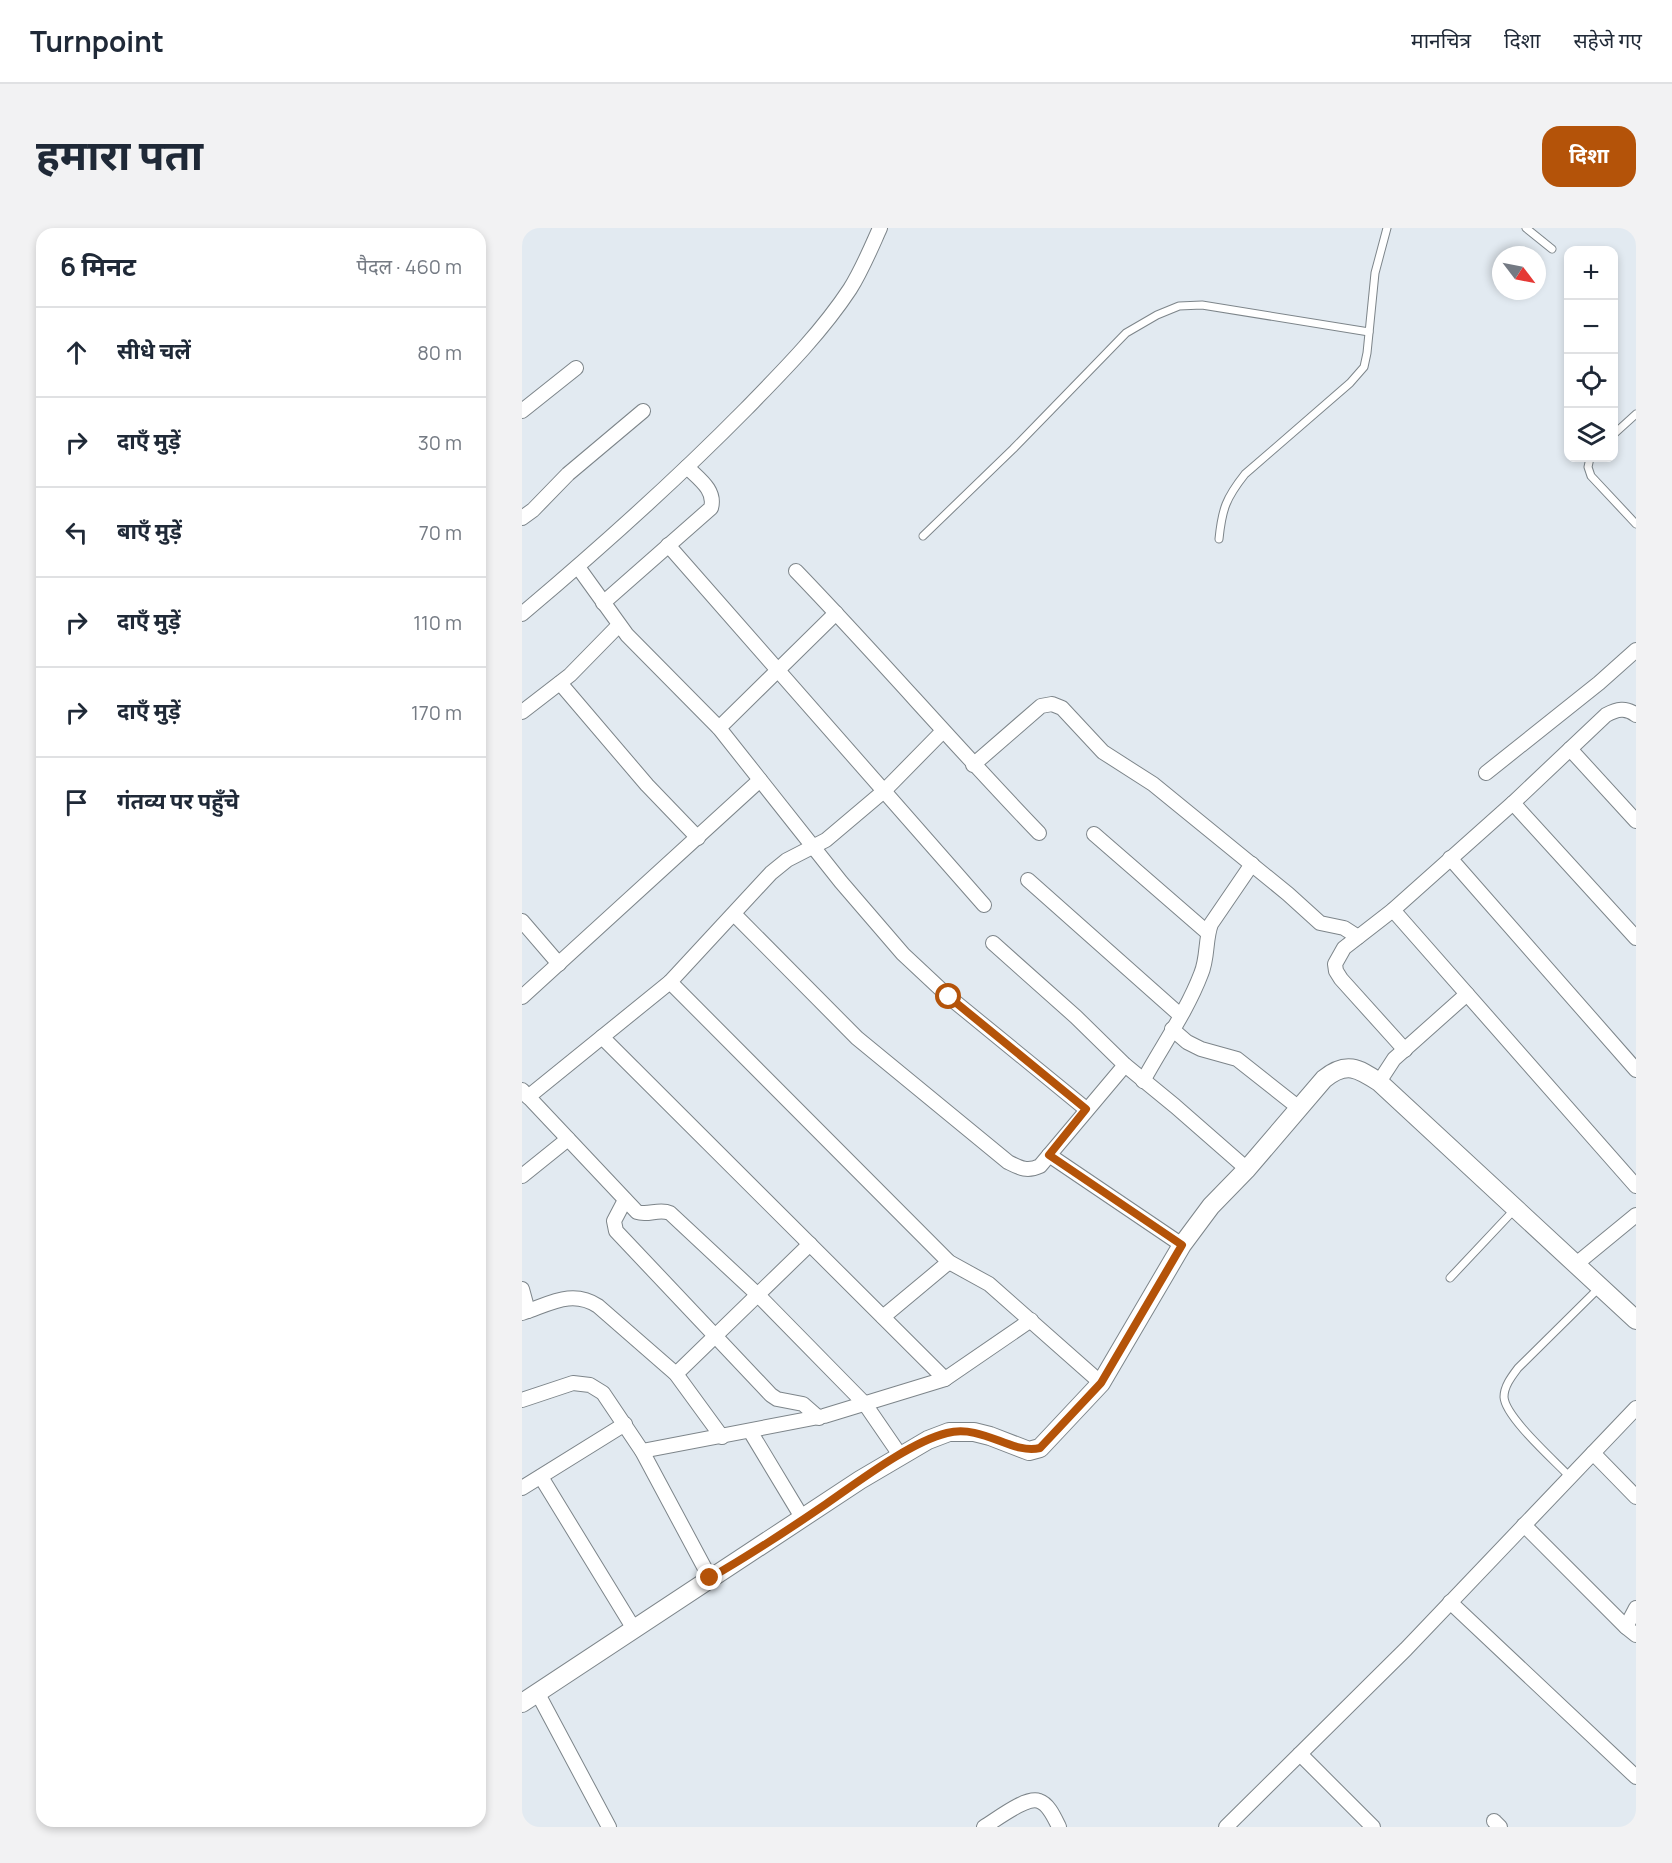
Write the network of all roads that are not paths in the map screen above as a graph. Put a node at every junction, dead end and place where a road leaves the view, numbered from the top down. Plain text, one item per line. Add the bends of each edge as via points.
1 (880, 228) edge
2 (1387, 228) edge
3 (1526, 228) edge
4 (1552, 249) dead end
5 (1369, 332) junction
6 (576, 368) dead end
7 (522, 411) edge
8 (643, 411) dead end
9 (1636, 414) edge
10 (1618, 430) edge
11 (1589, 462) edge
12 (687, 467) junction
13 (522, 518) edge
14 (1636, 524) edge
15 (923, 536) dead end
16 (1219, 539) dead end
17 (668, 545) junction
18 (578, 567) junction
19 (796, 571) dead end
20 (603, 603) junction
21 (836, 613) junction
22 (522, 615) edge
23 (619, 625) junction
24 (1636, 650) edge
25 (778, 671) junction
26 (560, 683) junction
27 (522, 712) edge
28 (1636, 715) edge
29 (719, 728) junction
30 (943, 731) junction
31 (1570, 749) junction
32 (973, 765) junction
33 (1486, 773) dead end
34 (760, 780) junction
35 (884, 790) junction
36 (1513, 803) junction
37 (1636, 821) edge
38 (1039, 833) dead end
39 (1094, 834) dead end
40 (698, 838) junction
41 (814, 847) junction
42 (1450, 858) junction
43 (1252, 864) junction
44 (1028, 880) dead end
45 (984, 905) dead end
46 (1393, 910) junction
47 (734, 914) junction
48 (522, 921) edge
49 (1208, 933) junction
50 (1358, 937) junction
51 (1636, 938) edge
52 (993, 943) dead end
53 (559, 964) junction
54 (670, 982) junction
55 (1467, 994) junction
56 (522, 997) edge
57 (1180, 1015) junction
58 (1172, 1029) junction
59 (602, 1037) junction
60 (1406, 1050) junction
61 (1125, 1065) junction
62 (1636, 1070) edge
63 (1143, 1081) junction
64 (1379, 1082) junction
65 (525, 1093) edge
66 (1299, 1108) junction
67 (1086, 1109) junction
68 (568, 1139) junction
69 (1049, 1155) junction
70 (528, 1165) edge
71 (1247, 1169) junction
72 (522, 1176) edge
73 (1636, 1186) edge
74 (625, 1200) junction
75 (1515, 1209) junction
76 (1636, 1215) edge
77 (810, 1244) junction
78 (1182, 1245) junction
79 (949, 1262) junction
80 (1575, 1265) junction
81 (1450, 1278) dead end
82 (1600, 1287) junction
83 (522, 1288) edge
84 (758, 1294) junction
85 (525, 1312) edge
86 (883, 1317) junction
87 (1031, 1320) junction
88 (1636, 1320) edge
89 (715, 1336) junction
90 (676, 1374) junction
91 (945, 1379) junction
92 (1101, 1383) junction
93 (522, 1400) edge
94 (865, 1404) junction
95 (1636, 1408) edge
96 (819, 1418) junction
97 (625, 1424) junction
98 (750, 1431) junction
99 (722, 1437) junction
100 (642, 1451) junction
101 (1593, 1453) junction
102 (900, 1455) junction
103 (540, 1477) junction
104 (1570, 1477) junction
105 (522, 1488) edge
106 (1636, 1497) edge
107 (803, 1519) junction
108 (1524, 1525) junction
109 (710, 1578) junction
110 (1450, 1602) junction
111 (1636, 1608) edge
112 (634, 1629) junction
113 (1631, 1631) edge
114 (537, 1692) junction
115 (522, 1703) edge
116 (1300, 1754) junction
117 (1636, 1777) edge
118 (609, 1827) edge
119 (984, 1827) edge
120 (1059, 1827) edge
121 (1226, 1827) edge
122 (1373, 1827) edge

1 - 12 street via 852,286 835,310 771,384
2 - 5 lane via 1375,273
3 - 4 lane
5 - 15 lane via 1202,305 1179,306 1157,315 1126,333
5 - 16 lane via 1364,367 1245,474 1232,491 1221,515
6 - 7 street
8 - 13 street
9 - 10 lane
11 - 14 lane via 1592,476
12 - 17 street via 710,492 711,508
12 - 18 street
17 - 20 street
17 - 25 street
18 - 20 street
18 - 22 street
19 - 21 street
20 - 23 street
21 - 25 street
21 - 30 street
23 - 26 street
23 - 29 street
24 - 33 street
25 - 29 street
25 - 35 street
26 - 27 street
26 - 40 street via 646,785
28 - 31 street via 1616,709
29 - 34 street
30 - 32 street
30 - 35 street
31 - 36 street
31 - 37 street
32 - 38 street
32 - 43 street via 1041,706 1052,704 1062,708 1103,752 1152,784
34 - 40 street
34 - 41 street
35 - 41 street
35 - 45 street
36 - 42 street
36 - 51 street
39 - 49 street
40 - 53 street
41 - 47 street via 771,873
41 - 67 street via 926,977
42 - 46 street
42 - 62 street
43 - 49 street
43 - 50 street via 1320,922 1344,928
44 - 57 street
46 - 50 street
46 - 55 street
47 - 54 street
47 - 69 street via 857,1038 1008,1162 1032,1170
48 - 53 street
49 - 57 street via 1202,972
50 - 60 street via 1344,948 1335,964 1336,971
52 - 61 street
53 - 56 street
54 - 59 street
54 - 79 street
55 - 60 street
55 - 73 street
57 - 58 street
58 - 63 street
58 - 66 street via 1201,1049 1237,1059
59 - 65 street
59 - 77 street
60 - 64 street
61 - 63 street
61 - 67 street
63 - 71 street
64 - 66 street via 1354,1068 1333,1071
64 - 75 street
65 - 68 street
66 - 71 street
67 - 69 street
68 - 70 street
68 - 74 street
69 - 78 street
70 - 72 street
71 - 78 street via 1211,1206
74 - 84 street via 644,1215 670,1213
74 - 89 street via 614,1221 616,1231
75 - 80 street
75 - 81 lane
76 - 80 street
77 - 84 street
77 - 86 street
78 - 92 street
79 - 86 street
79 - 87 street via 988,1284
80 - 82 street
82 - 88 street
82 - 104 lane via 1518,1368 1504,1394 1505,1405 1514,1419
83 - 85 street
84 - 89 street
84 - 94 street
85 - 90 street via 573,1296 587,1299
86 - 91 street
87 - 91 street
87 - 92 street
89 - 90 street
89 - 96 street via 771,1395 803,1404
90 - 99 street
91 - 94 street
92 - 102 street via 1040,1448 1029,1451 974,1432 949,1432
93 - 97 street via 573,1383 590,1384 603,1393
94 - 96 street
94 - 102 street
95 - 101 street
96 - 98 street
97 - 100 street
97 - 103 street
98 - 99 street
98 - 107 street
99 - 100 street
100 - 109 street
101 - 104 street
101 - 106 street
102 - 107 street
103 - 105 street
103 - 112 street
104 - 108 street
107 - 109 street
108 - 110 street
108 - 113 street
109 - 112 street
110 - 116 street
110 - 117 street
111 - 113 street
112 - 114 street
114 - 115 street
114 - 118 street
116 - 121 street
116 - 122 street
119 - 120 street via 1034,1800 1046,1805

